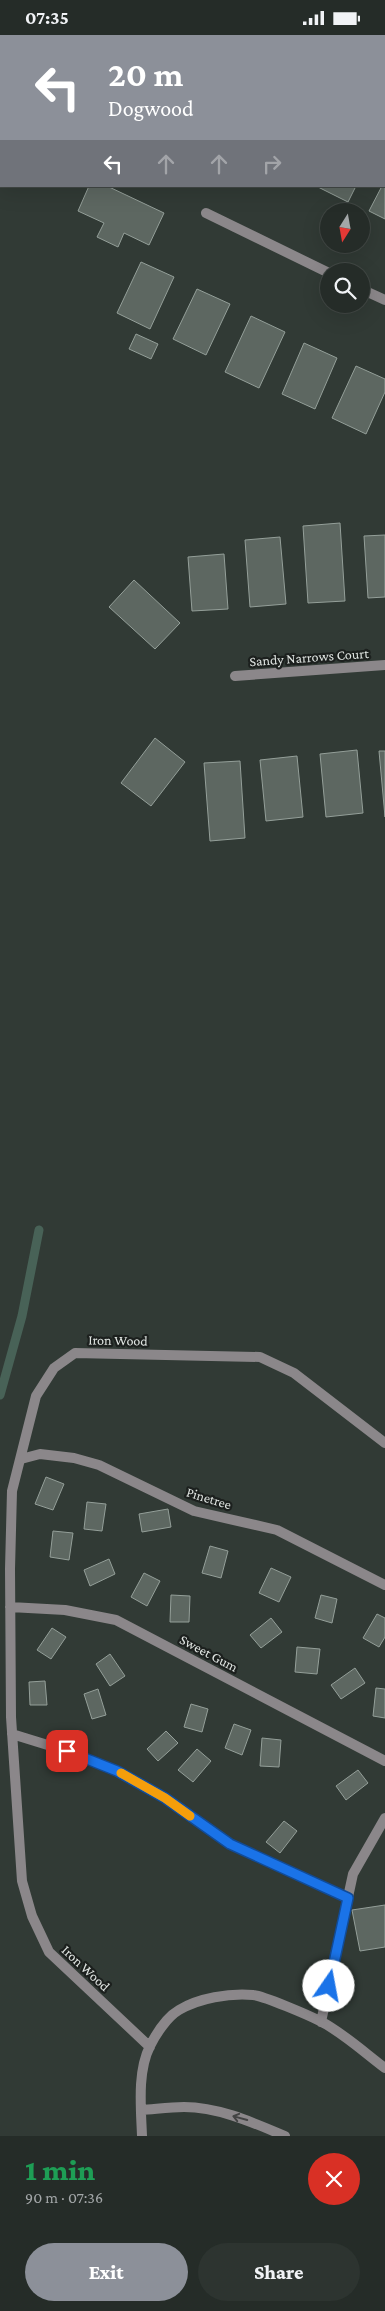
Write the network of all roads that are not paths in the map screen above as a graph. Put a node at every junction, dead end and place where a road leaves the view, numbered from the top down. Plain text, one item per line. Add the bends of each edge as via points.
1 (206, 213) dead end
2 (320, 269) edge
3 (370, 293) edge
4 (385, 300) edge
5 (385, 665) edge
6 (235, 676) dead end
7 (385, 1443) edge
8 (21, 1459) junction
9 (385, 1585) edge
10 (10, 1607) junction
11 (12, 1734) junction
12 (385, 1761) edge
13 (385, 1818) edge
14 (385, 1833) edge
15 (370, 1844) junction
16 (348, 1898) junction
17 (321, 2021) junction
18 (150, 2047) junction
19 (385, 2068) edge
20 (141, 2110) junction
21 (142, 2136) edge
22 (285, 2136) edge

1 - 2 street
3 - 4 street
5 - 6 street, Sandy Narrows Court
7 - 8 street, Iron Wood via 294,1373 260,1357 75,1353 54,1368 36,1396
8 - 9 street, Pinetree via 40,1454 99,1465 194,1511 277,1530
8 - 10 street, Iron Wood via 12,1491
10 - 11 street, Iron Wood
10 - 12 street, Sweet Gum via 65,1610 116,1620
11 - 16 street via 117,1771 165,1798 230,1844
11 - 18 street, Iron Wood via 22,1881 32,1916 49,1952
13 - 15 street
14 - 15 street
15 - 16 street via 353,1874
16 - 17 street
17 - 18 street via 254,1995 226,1996 178,2011 160,2030
17 - 19 street
18 - 20 street via 144,2065
20 - 21 street
22 -> 20 street via 249,2120 186,2107

